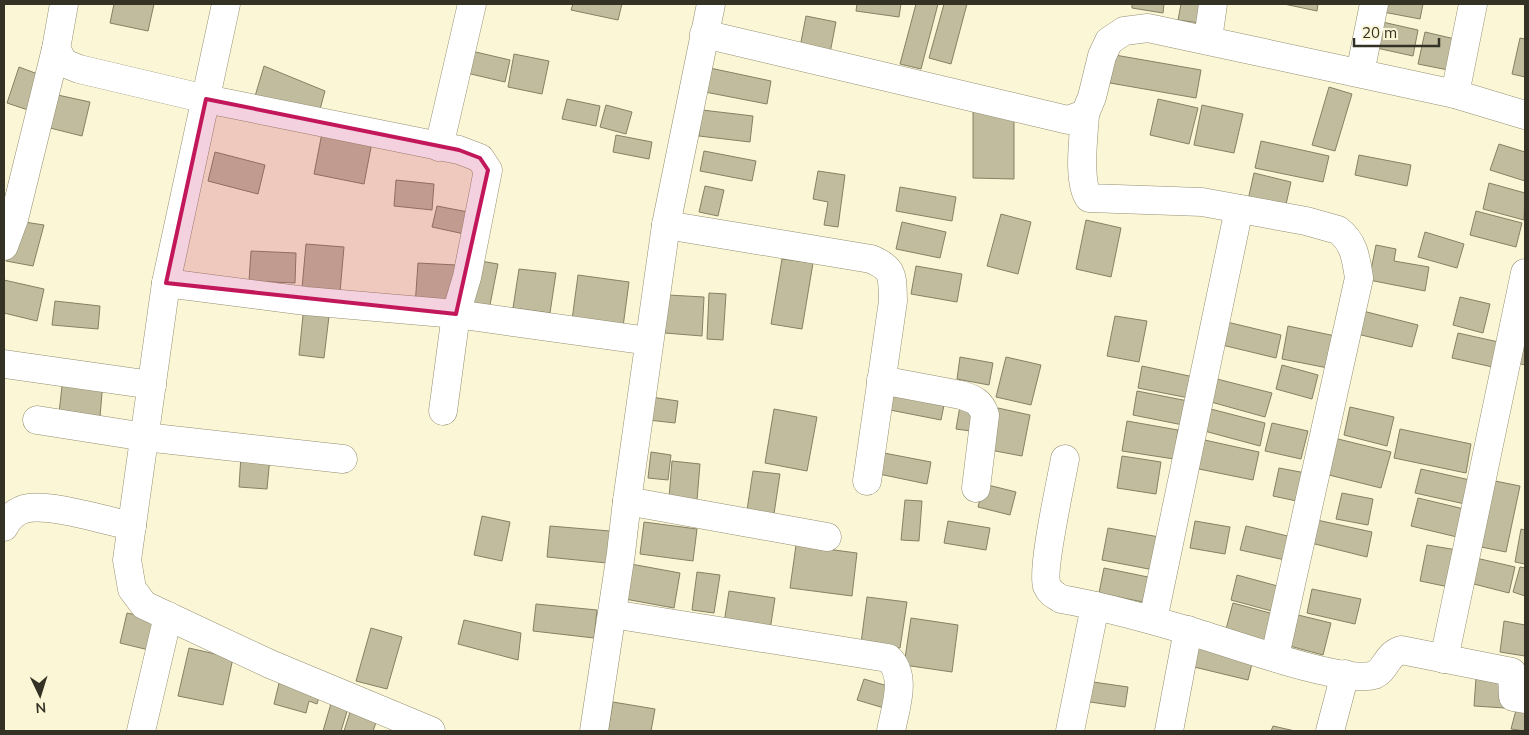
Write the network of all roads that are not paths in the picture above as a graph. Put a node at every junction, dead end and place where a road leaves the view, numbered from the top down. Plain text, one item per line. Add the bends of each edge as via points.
1 (64, 4) edge
2 (226, 4) edge
3 (472, 4) edge
4 (711, 4) edge
5 (1214, 4) edge
6 (1374, 4) edge
7 (1472, 4) edge
8 (704, 34) junction
9 (1208, 39) junction
10 (56, 49) junction
11 (1360, 73) junction
12 (1455, 94) junction
13 (206, 99) junction
14 (1085, 114) junction
15 (1525, 115) edge
16 (439, 147) junction
17 (1239, 209) junction
18 (666, 225) junction
19 (4, 246) edge
20 (1525, 273) edge
21 (166, 283) junction
22 (456, 314) junction
23 (649, 341) junction
24 (4, 364) edge
25 (882, 380) junction
26 (152, 385) junction
27 (443, 410) dead end
28 (37, 420) dead end
29 (145, 438) junction
30 (343, 459) dead end
31 (1065, 459) dead end
32 (867, 482) dead end
33 (976, 488) dead end
34 (626, 501) junction
35 (132, 526) junction
36 (4, 527) edge
37 (827, 537) dead end
38 (1095, 606) junction
39 (612, 614) junction
40 (168, 616) junction
41 (1153, 620) junction
42 (1188, 630) junction
43 (1275, 656) junction
44 (1444, 659) junction
45 (1345, 674) junction
46 (1525, 699) edge
47 (418, 728) edge
48 (141, 731) edge
49 (594, 731) edge
50 (891, 731) edge
51 (1070, 731) edge
52 (1169, 731) edge
53 (1330, 731) edge

1 - 10 street
2 - 13 street
3 - 16 street
4 - 8 street
5 - 9 street
6 - 11 street
7 - 12 street
8 - 14 street via 1038,114 1068,120
8 - 18 street
9 - 11 street
9 - 14 street via 1148,28 1124,31 1109,41
10 - 13 street via 64,63 79,69
10 - 19 street via 14,219
11 - 12 street
12 - 15 street
13 - 16 street
13 - 21 street
14 - 17 street via 1083,176 1089,198 1202,202
16 - 22 street via 480,158 488,170 467,277
17 - 41 street
17 - 43 street via 1338,230 1354,248 1359,278
18 - 23 street
18 - 25 street via 871,259 886,265 892,275 893,301
20 - 44 street
21 - 22 street via 306,301
21 - 26 street
22 - 23 street
22 - 27 street
23 - 34 street
24 - 26 street
25 - 32 street
25 - 33 street via 961,395 982,405 985,415
26 - 29 street
28 - 29 street
29 - 30 street
29 - 35 street
31 - 38 street via 1046,567 1046,585 1051,594 1061,599
34 - 37 street
34 - 39 street
35 - 36 street via 44,507 24,510 8,519
35 - 40 street via 127,560 132,589 144,605
38 - 41 street
38 - 51 street
39 - 49 street
39 - 50 street via 888,658 896,665 899,676
40 - 47 street
40 - 48 street
41 - 42 street
42 - 43 street
42 - 52 street
43 - 45 street via 1331,673
44 - 45 street via 1401,650 1392,653 1381,670 1374,674
44 - 46 street via 1512,672 1513,697
45 - 53 street

